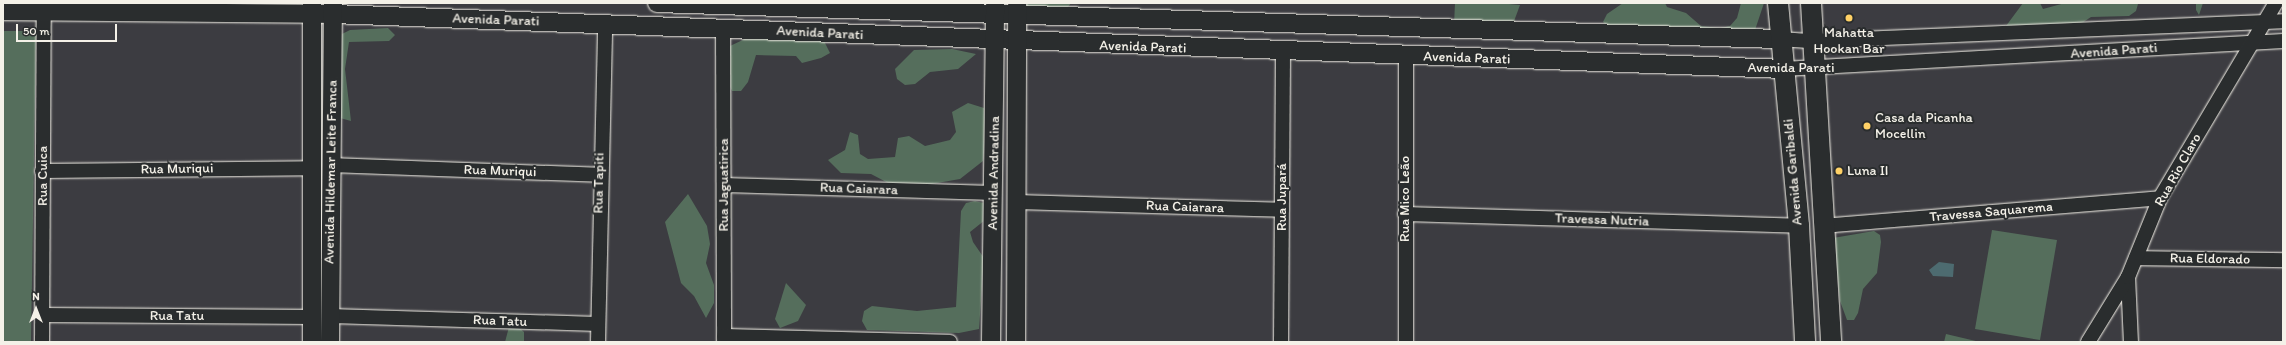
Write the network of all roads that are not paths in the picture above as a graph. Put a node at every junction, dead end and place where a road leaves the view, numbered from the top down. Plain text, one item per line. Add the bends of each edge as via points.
1 (657, 3) edge
2 (1778, 3) edge
3 (1811, 3) edge
4 (2276, 3) edge
5 (312, 8) edge
6 (333, 9) edge
7 (996, 10) edge
8 (1016, 10) edge
9 (3, 11) edge
10 (44, 11) junction
11 (2283, 21) edge
12 (2262, 22) junction
13 (605, 24) junction
14 (723, 28) junction
15 (1780, 39) junction
16 (1812, 41) junction
17 (995, 42) junction
18 (2252, 42) junction
19 (2283, 42) edge
20 (1016, 43) junction
21 (1283, 52) junction
22 (1406, 56) junction
23 (1783, 69) junction
24 (1814, 69) junction
25 (330, 165) junction
26 (312, 168) junction
27 (42, 171) junction
28 (599, 175) junction
29 (724, 185) junction
30 (994, 194) junction
31 (2160, 198) junction
32 (1017, 202) junction
33 (1282, 210) junction
34 (1405, 214) junction
35 (1798, 226) junction
36 (1822, 226) junction
37 (2136, 258) junction
38 (2283, 260) edge
39 (2128, 277) junction
40 (42, 315) junction
41 (321, 316) junction
42 (598, 324) junction
43 (724, 339) edge
44 (42, 342) edge
45 (312, 342) edge
46 (330, 342) edge
47 (598, 342) edge
48 (950, 342) edge
49 (991, 342) edge
50 (1016, 342) edge
51 (1281, 342) edge
52 (1406, 342) edge
53 (1804, 342) edge
54 (1831, 342) edge
55 (2088, 342) edge
56 (2131, 342) edge

1 - 7 street, Avenida Parati
2 - 15 main road, Avenida Garibaldi
3 - 16 main road, Avenida Garibaldi
4 - 12 street, Rua Rio Claro
5 - 6 street, Avenida Parati
5 - 10 street, Avenida Parati
5 - 26 street, Avenida Hildemar Leite Franca
6 - 13 street, Avenida Parati
6 - 25 street, Avenida Hildemar Leite Franca
7 - 8 street, Avenida Parati
7 - 17 street, Avenida Andradina
8 - 15 street, Avenida Parati
8 - 20 street, Avenida Andradina
9 - 10 street, Avenida Parati
10 - 27 street, Rua Cuica
11 - 12 street, Avenida Parati
12 - 16 street, Avenida Parati
12 - 18 street, Rua Rio Claro
13 - 14 street, Avenida Parati
13 - 28 street, Rua Tapiti
14 - 17 street, Avenida Parati
14 - 29 street, Rua Jaguatirica
15 - 16 street, Avenida Parati
15 - 23 main road, Avenida Garibaldi
16 - 24 main road, Avenida Garibaldi
17 - 20 street, Avenida Parati
17 - 30 street, Avenida Andradina
18 - 19 street, Avenida Parati
18 - 24 street, Avenida Parati
18 - 31 street, Rua Rio Claro
20 - 21 street, Avenida Parati
20 - 32 street, Avenida Andradina
21 - 22 street, Avenida Parati
21 - 33 street, Rua Jupará
22 - 23 street, Avenida Parati
22 - 34 street, Rua Mico Leão
23 - 24 street, Avenida Parati
23 - 35 main road, Avenida Garibaldi
24 - 36 main road, Avenida Garibaldi
25 - 28 street, Rua Muriqui
25 - 41 street, Avenida Hildemar Leite Franca
26 - 27 street, Rua Muriqui
26 - 41 street, Avenida Hildemar Leite Franca
27 - 40 street, Rua Cuica
28 - 42 street, Rua Tapiti
29 - 30 street, Rua Caiarara
29 - 43 street, Rua Jaguatirica
30 - 49 street, Avenida Andradina
31 - 36 street, Travessa Saquarema
31 - 37 street, Rua Rio Claro
32 - 33 street, Rua Caiarara
32 - 50 street, Avenida Andradina
33 - 51 street, Rua Jupará
34 - 35 street, Travessa Nutria
34 - 52 street, Rua Mico Leão
35 - 53 main road, Avenida Garibaldi
36 - 54 main road, Avenida Garibaldi
37 - 38 street, Rua Eldorado
37 - 39 street, Rua Rio Claro
39 - 55 street, Rua Rio Claro
39 - 56 street
40 - 41 street, Rua Tatu
40 - 44 street, Rua Cuica
41 - 42 street, Rua Tatu
41 - 45 street, Avenida Hildemar Leite Franca
41 - 46 street, Avenida Hildemar Leite Franca
42 - 47 street, Rua Tapiti
43 - 48 street

